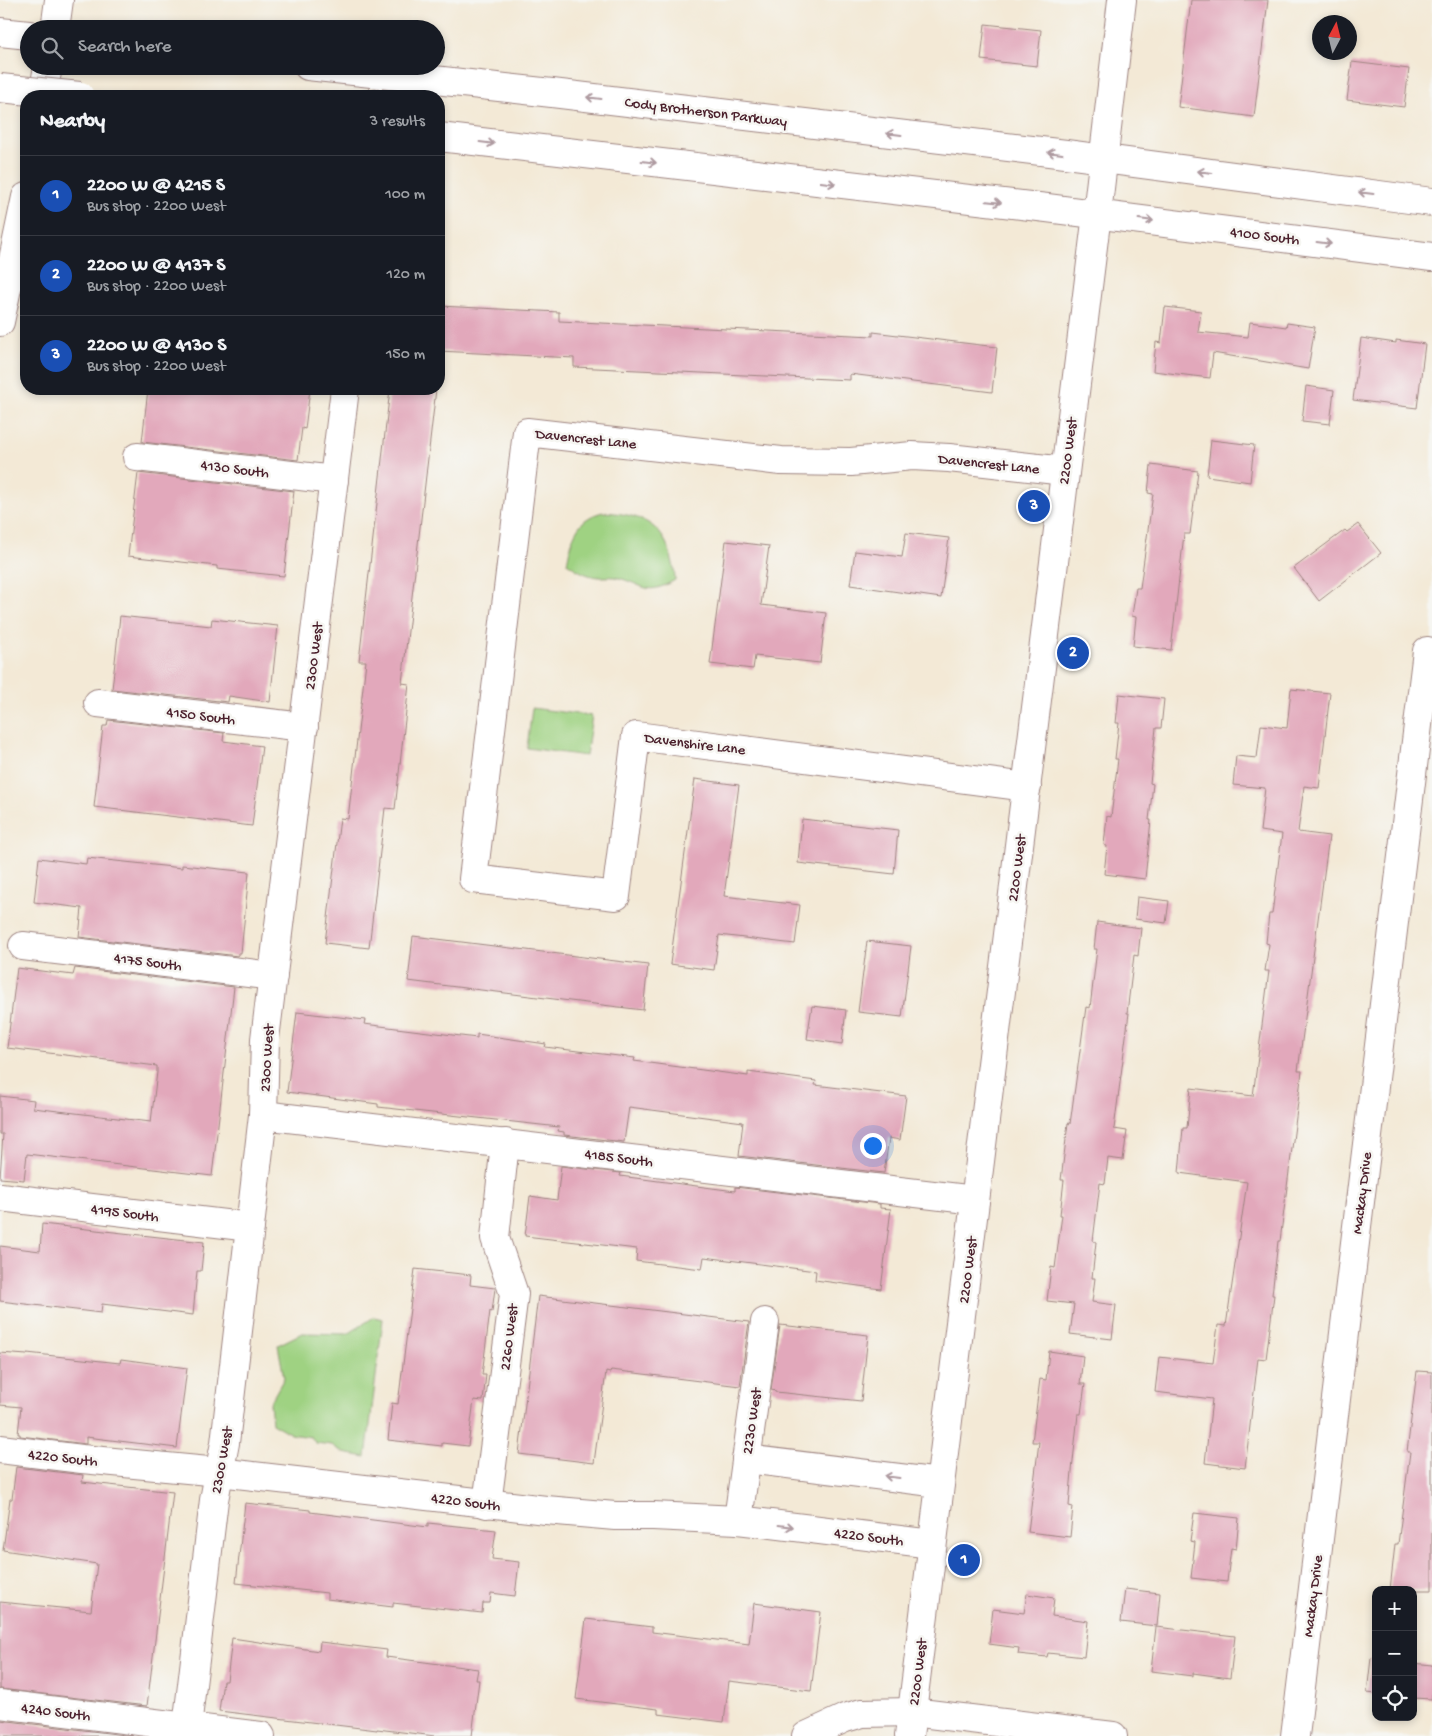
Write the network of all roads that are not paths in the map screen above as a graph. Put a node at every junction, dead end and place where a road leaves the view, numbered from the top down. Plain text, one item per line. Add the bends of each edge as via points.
1 (60, 0) edge
2 (1122, 0) edge
3 (57, 20) edge
4 (0, 32) edge
5 (20, 34) edge
6 (46, 75) edge
7 (390, 75) edge
8 (0, 88) edge
9 (20, 90) edge
10 (44, 90) edge
11 (445, 138) edge
12 (1104, 159) junction
13 (1432, 202) edge
14 (1097, 214) junction
15 (20, 226) edge
16 (1432, 257) edge
17 (0, 322) edge
18 (344, 395) edge
19 (137, 457) dead end
20 (1065, 471) junction
21 (334, 480) junction
22 (1430, 651) edge
23 (98, 703) dead end
24 (304, 727) junction
25 (1026, 787) junction
26 (473, 879) joint
27 (24, 946) dead end
28 (273, 976) junction
29 (263, 1115) junction
30 (505, 1143) junction
31 (0, 1197) edge
32 (975, 1200) junction
33 (250, 1227) junction
34 (765, 1322) dead end
35 (0, 1450) edge
36 (746, 1459) junction
37 (219, 1472) junction
38 (940, 1483) junction
39 (487, 1504) junction
40 (738, 1520) junction
41 (932, 1544) junction
42 (0, 1704) edge
43 (911, 1724) edge
44 (187, 1727) junction
45 (261, 1736) edge
46 (806, 1736) edge
47 (1112, 1736) edge
48 (1295, 1736) edge

1 - 3 main road
2 - 12 main road, 2200 West
4 - 5 main road
6 - 10 main road
12 -> 7 main road, Cody Brotherson Parkway
8 - 9 main road, bridge
11 -> 14 main road
13 -> 12 main road
12 - 14 main road, 2200 West
14 -> 16 main road, 4100 South
14 - 20 main road, 2200 West
15 - 17 main road
18 - 21 main road, 2300 West
19 - 21 main road, 4130 South
20 - 25 main road, 2200 West
20 - 26 main road, Davencrest Lane via 912,456 851,462 781,461 527,432
21 - 24 main road, 2300 West
22 - 48 main road, Mackay Drive
23 - 24 main road, 4150 South
24 - 28 main road, 2300 West
25 - 26 main road, Davenshire Lane via 636,736 616,896
25 - 32 main road, 2200 West
27 - 28 main road, 4175 South
28 - 29 main road, 2300 West via 265,1039
29 - 30 main road, 4185 South
29 - 33 main road, 2300 West
30 - 32 main road, 4185 South
30 - 39 main road, 2260 West via 495,1238 514,1294
31 - 33 main road, 4195 South
32 - 38 main road, 2200 West
33 - 37 main road, 2300 West
34 - 36 main road, 2230 West
35 - 37 main road, 4220 South
38 -> 36 main road
36 - 40 main road, 2230 West
37 - 39 main road, 4220 South
37 - 44 main road, 2300 West
38 - 41 main road, 2200 West
39 - 40 main road, 4220 South via 615,1516
40 -> 41 main road, 4220 South
41 - 43 main road, 2200 West
42 - 44 main road, 4240 South
43 - 46 main road via 862,1713
43 - 47 main road
44 - 45 main road, 4240 South

